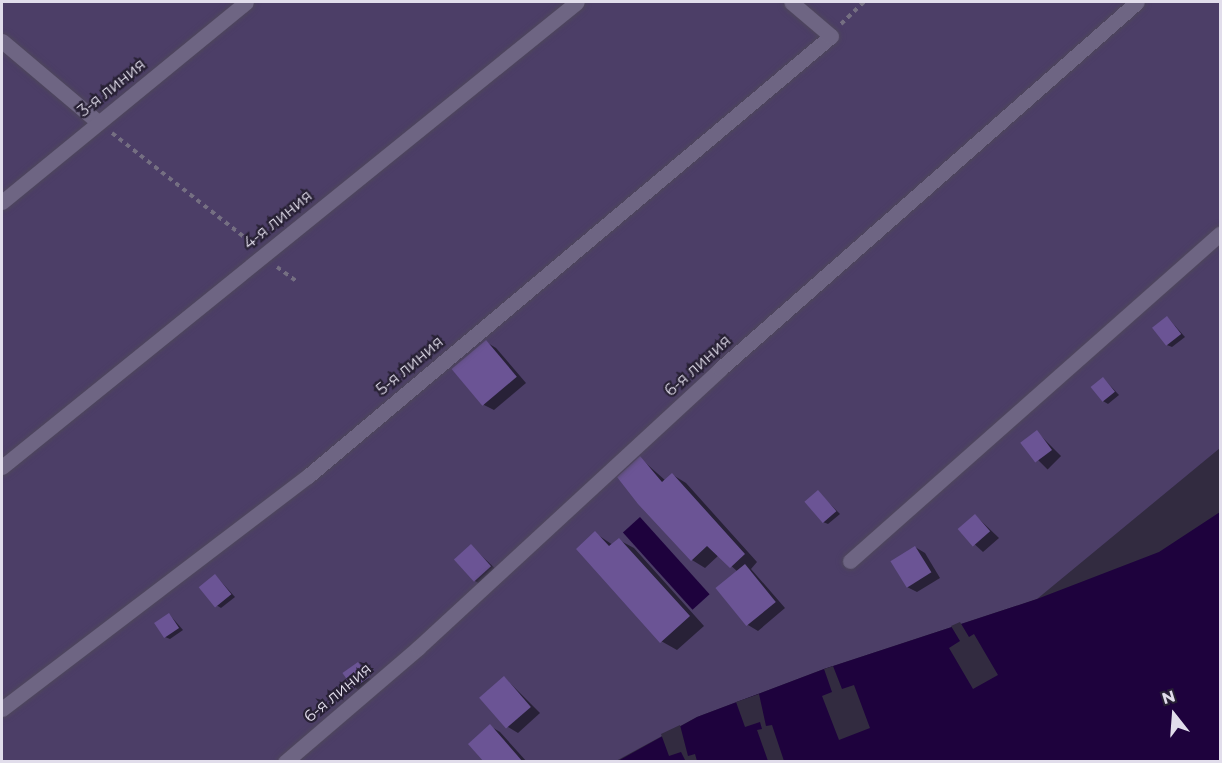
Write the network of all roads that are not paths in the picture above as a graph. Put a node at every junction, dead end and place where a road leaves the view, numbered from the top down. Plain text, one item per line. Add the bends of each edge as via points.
1 (246, 2) edge
2 (577, 2) edge
3 (791, 2) edge
4 (1137, 2) edge
5 (2, 41) edge
6 (98, 122) junction
7 (2, 202) edge
8 (1221, 234) edge
9 (2, 467) edge
10 (850, 561) dead end
11 (2, 709) edge
12 (285, 762) edge

1 - 6 lane, 3-я линия
2 - 9 lane, 4-я линия
3 - 11 lane, 5-я линия via 831,36 308,476
4 - 12 lane, 6-я линия via 720,369 418,648
5 - 6 lane
6 - 7 lane, 3-я линия
8 - 10 lane

